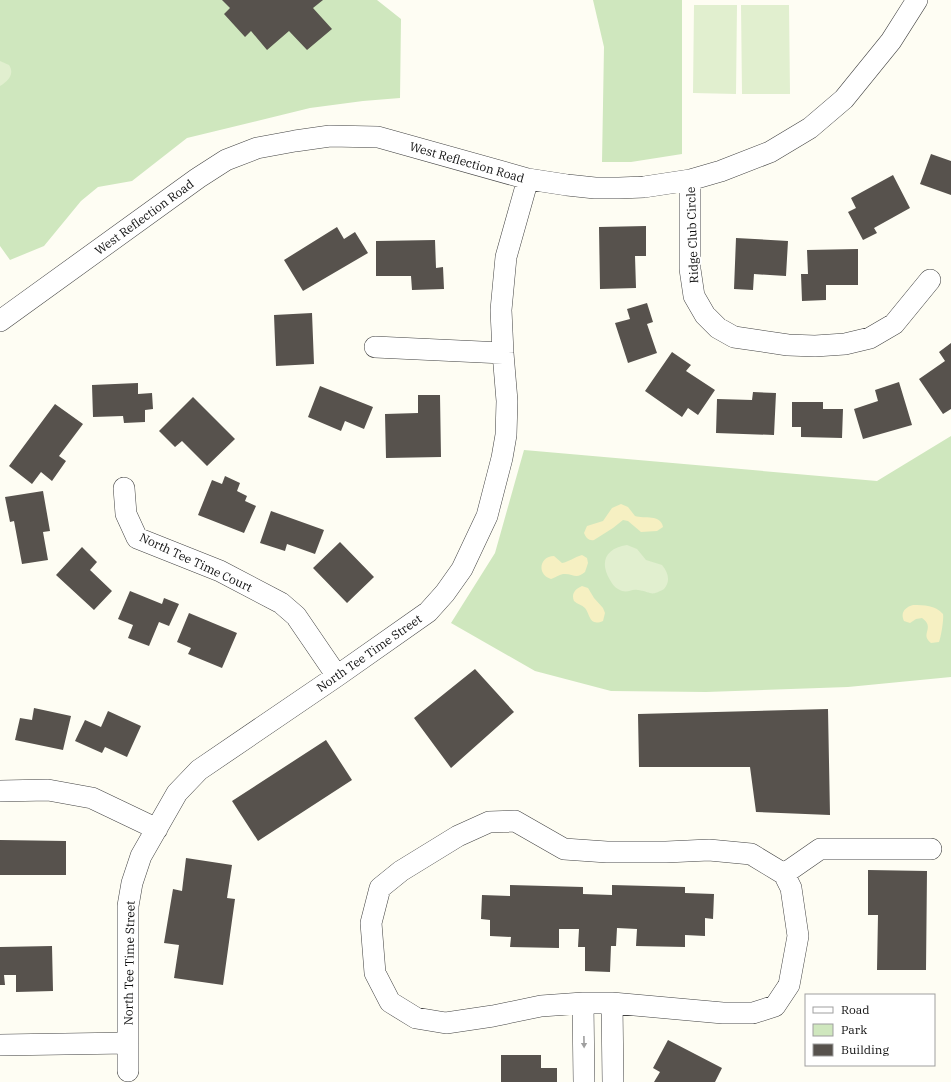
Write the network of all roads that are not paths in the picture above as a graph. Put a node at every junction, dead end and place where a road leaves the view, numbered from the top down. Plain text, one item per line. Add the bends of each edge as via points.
1 (917, 0) edge
2 (528, 179) junction
3 (690, 180) junction
4 (930, 280) dead end
5 (0, 321) edge
6 (375, 346) dead end
7 (503, 353) junction
8 (124, 488) dead end
9 (337, 676) junction
10 (0, 791) edge
11 (157, 828) junction
12 (931, 848) dead end
13 (784, 874) junction
14 (583, 1003) junction
15 (612, 1003) junction
16 (128, 1043) junction
17 (0, 1045) edge
18 (128, 1078) edge
19 (584, 1082) edge
20 (612, 1082) edge

1 - 3 street, West Reflection Road via 891,42 844,99 810,128 770,152
2 - 3 street, West Reflection Road via 595,188 644,187
2 - 5 street, West Reflection Road via 378,137 330,136 258,148 226,160 198,178
2 - 7 street, North Tee Time Street via 506,257 501,310
3 - 4 street, Ridge Club Circle via 690,269 694,296 718,328 734,337 815,346 845,344 870,338 894,324
6 - 7 street
7 - 9 street, North Tee Time Street via 507,401 506,435 487,516 473,548 462,569 428,612
8 - 9 street, North Tee Time Court via 126,514 137,538 220,571 281,603 296,616
9 - 11 street, North Tee Time Street via 199,770 177,793
10 - 11 street via 48,790 92,798
11 - 16 street, North Tee Time Street via 141,856 128,906
12 - 13 street via 820,848
13 - 14 street via 751,854 709,850 607,852 564,848 515,821 489,822 458,836 401,871 380,888 371,923 375,973 390,1002 416,1018 446,1023 541,1006
13 - 15 street via 791,888 798,936 789,985 775,1006 753,1014
14 - 15 street
14 -> 19 street
15 - 20 street
16 - 17 street
16 - 18 street, North Tee Time Street

